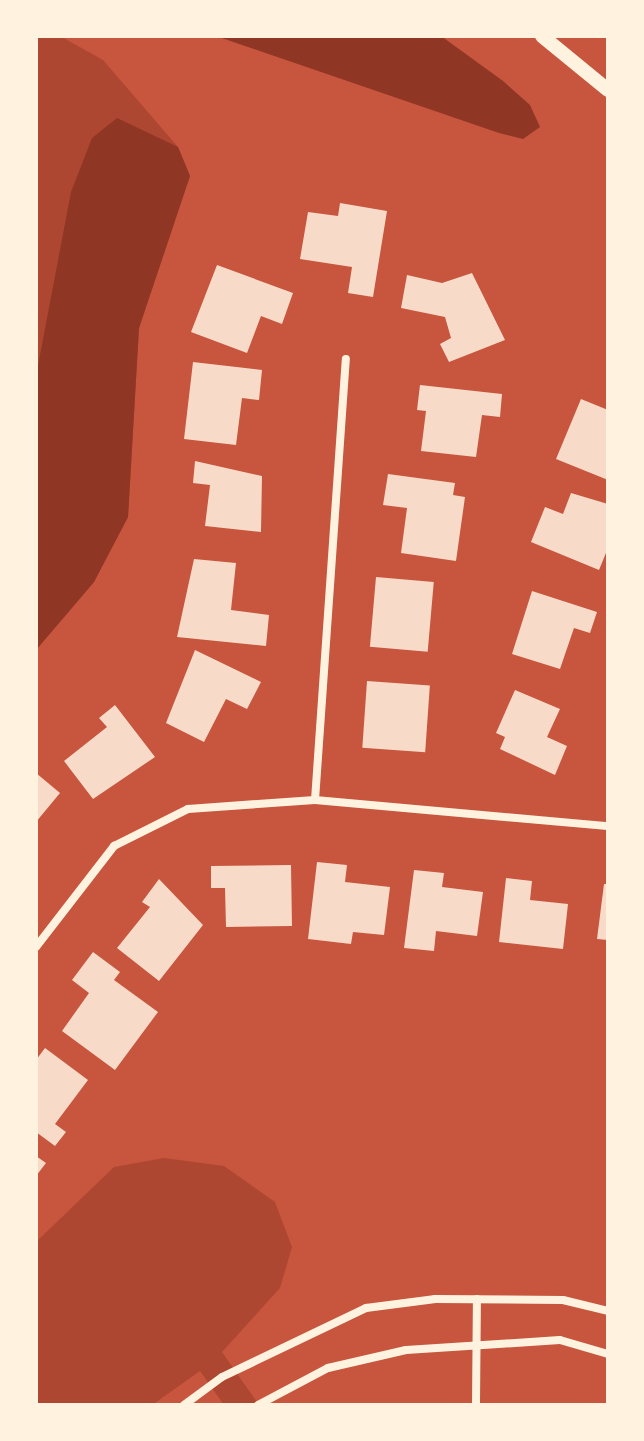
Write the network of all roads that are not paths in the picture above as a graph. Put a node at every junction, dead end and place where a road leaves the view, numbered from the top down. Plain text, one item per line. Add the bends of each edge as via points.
1 (542, 36) edge
2 (608, 90) edge
3 (346, 359) dead end
4 (315, 800) junction
5 (608, 826) edge
6 (36, 947) edge
7 (477, 1299) junction
8 (608, 1311) edge
9 (477, 1343) junction
10 (608, 1354) edge
11 (184, 1405) edge
12 (258, 1405) edge
13 (476, 1405) edge

1 - 2 street
3 - 4 street
4 - 5 street
4 - 6 street via 188,809 114,846
7 - 8 street via 563,1300
7 - 9 street
7 - 11 street via 366,1308 222,1377
9 - 10 street via 560,1340
9 - 12 street via 328,1368
9 - 13 street

